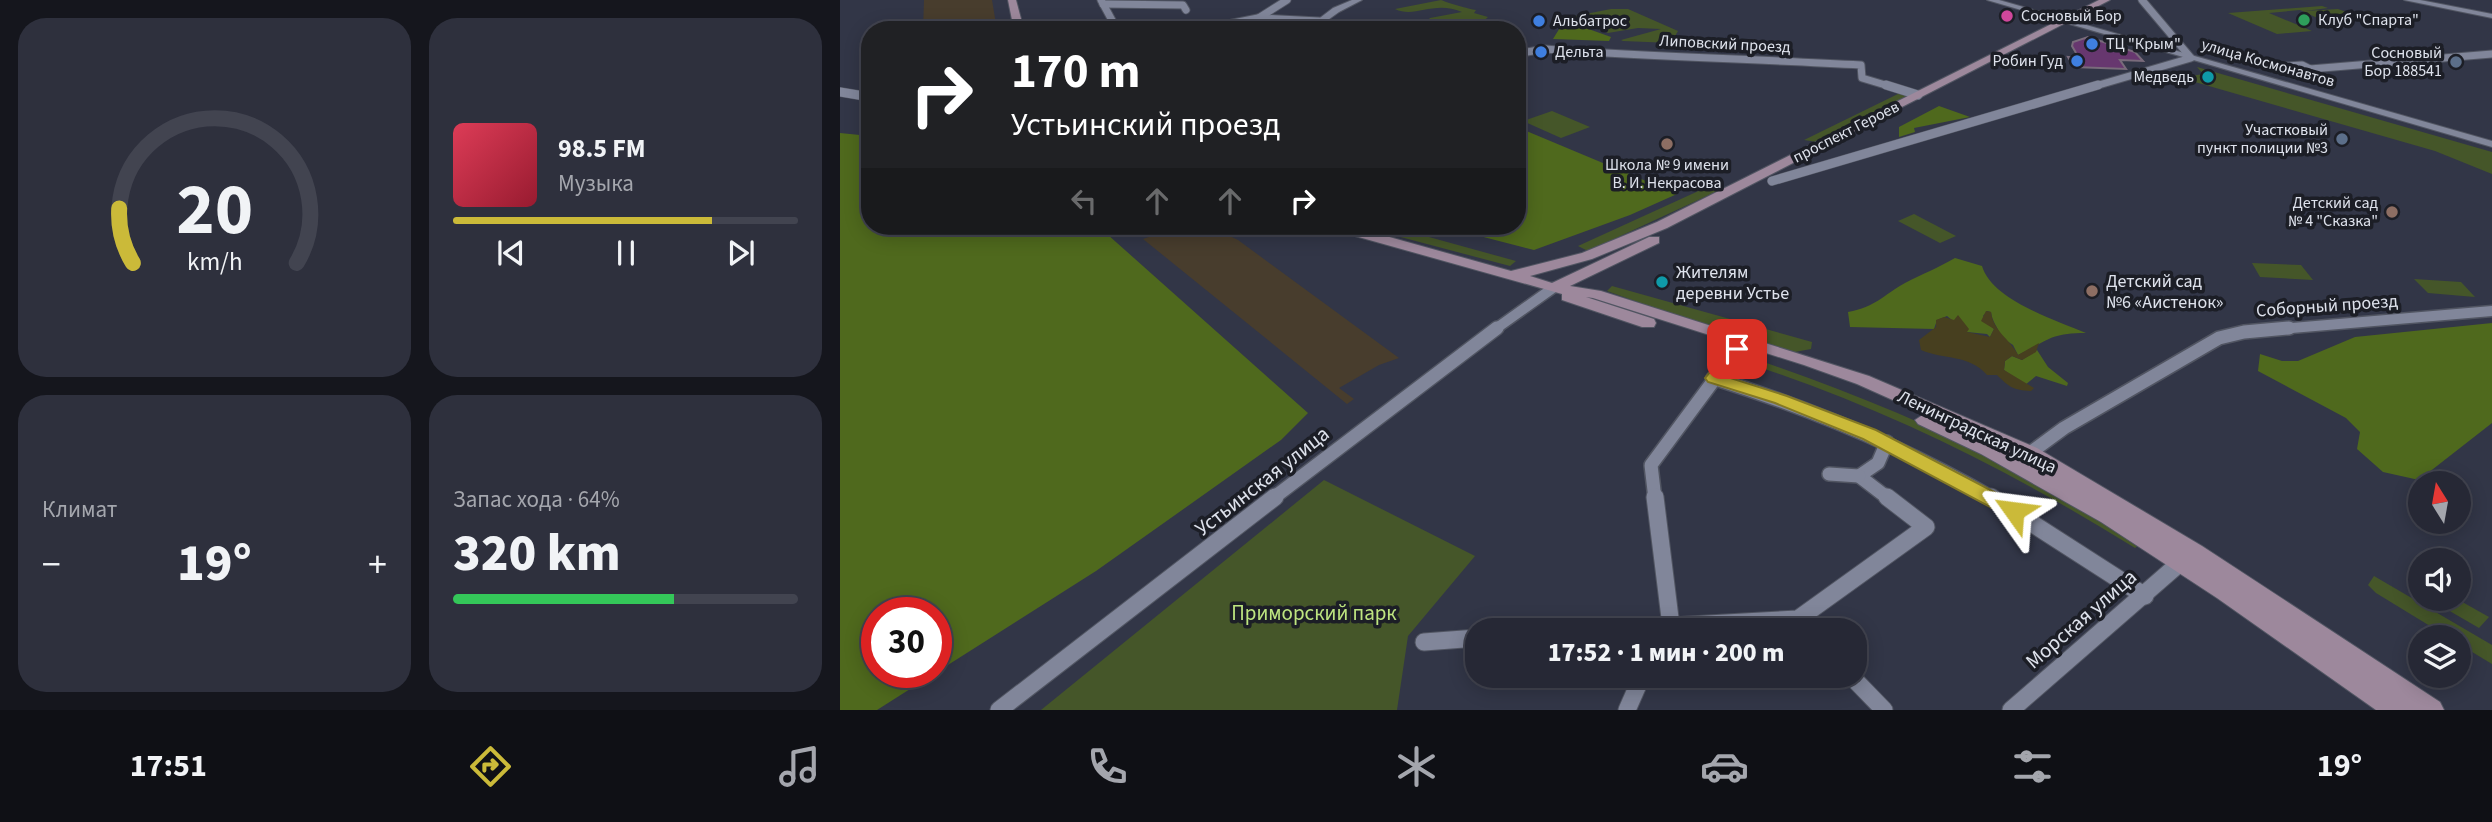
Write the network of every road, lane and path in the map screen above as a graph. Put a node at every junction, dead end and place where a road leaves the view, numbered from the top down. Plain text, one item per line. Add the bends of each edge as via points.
1 (1012, 0) edge
2 (1287, 0) edge
3 (1358, 0) edge
4 (1991, 0) edge
5 (2142, 0) edge
6 (2408, 0) edge
7 (2423, 0) edge
8 (1102, 2) edge
9 (2110, 2) edge
10 (1186, 10) dead end
11 (2492, 15) edge
12 (1258, 18) junction
13 (1017, 21) edge
14 (1112, 21) edge
15 (1243, 21) edge
16 (1253, 21) edge
17 (1319, 21) joint
18 (2070, 22) junction
19 (1526, 52) edge
20 (2492, 54) edge
21 (2191, 58) junction
22 (2311, 69) dead end
23 (840, 92) edge
24 (1918, 95) junction
25 (861, 96) edge
26 (2492, 144) edge
27 (1772, 181) junction
28 (1366, 235) edge
29 (1587, 265) junction
30 (1508, 276) junction
31 (1553, 288) junction
32 (1595, 294) junction
33 (2492, 311) edge
34 (1737, 349) junction
35 (1713, 378) junction
36 (1887, 442) junction
37 (2024, 459) junction
38 (1829, 474) dead end
39 (1859, 476) junction
40 (2181, 562) junction
41 (2145, 596) junction
42 (1668, 618) edge
43 (1812, 618) edge
44 (1465, 639) edge
45 (1424, 642) dead end
46 (1637, 688) edge
47 (1863, 688) edge
48 (999, 710) edge
49 (1627, 710) edge
50 (1884, 710) edge
51 (2011, 710) edge
52 (2397, 710) edge
53 (2431, 710) edge

1 - 13 main road
2 - 12 street
3 - 17 street
4 - 18 street, улица Космонавтов
5 - 21 street
6 - 11 street
7 - 11 street
8 - 10 street via 1183,5
8 - 14 street
9 - 18 main road, проспект Героев
12 - 15 street
12 - 16 street
12 - 17 street
18 - 21 street, улица Космонавтов
18 - 24 main road, проспект Героев
18 - 27 main road, проспект Героев
19 - 24 street, Липовский проезд via 1667,58 1703,55 1735,62 1861,65 1862,78
20 - 22 street
21 - 26 street, улица Космонавтов
21 - 27 street, проспект Героев
23 - 25 street
24 - 29 main road, проспект Героев
27 - 29 main road, проспект Героев
28 - 30 main road, Ленинградская улица
29 - 30 main road
29 - 31 main road, проспект Героев
29 - 32 main road
30 - 31 main road, Ленинградская улица
31 - 32 main road, Ленинградская улица
31 - 34 main road, Ленинградская улица via 1576,302
31 - 48 street, Устьинская улица via 1440,369
32 - 37 main road, Ленинградская улица via 1853,376
33 - 37 street, Соборный проезд via 2244,332 2219,338 2064,428
34 - 35 street
34 - 37 main road, Ленинградская улица via 1854,390
35 - 36 street via 1835,419
35 - 42 street via 1650,465
36 - 39 street via 1878,463
36 - 41 street via 2053,534
37 - 40 main road, Ленинградская улица
37 - 53 main road, Ленинградская улица via 2194,552
38 - 39 street
39 - 43 street via 1926,527
40 - 41 street, Морская улица
40 - 52 main road, Ленинградская улица
41 - 51 street, Морская улица
44 - 45 street
46 - 49 street
47 - 50 street

